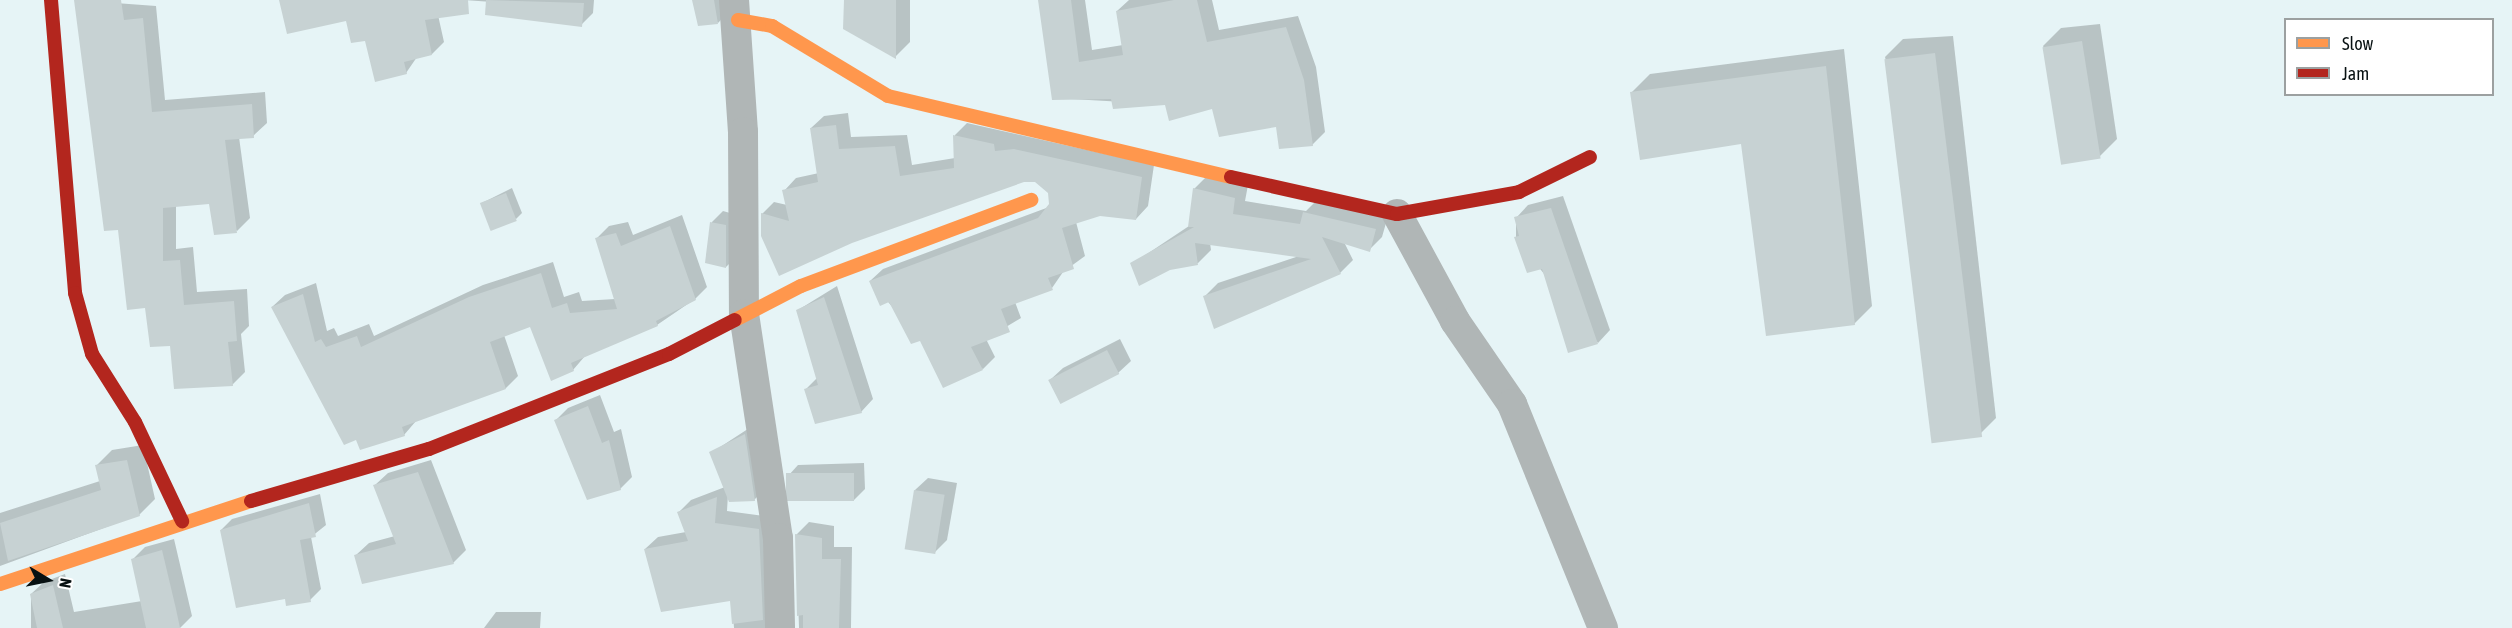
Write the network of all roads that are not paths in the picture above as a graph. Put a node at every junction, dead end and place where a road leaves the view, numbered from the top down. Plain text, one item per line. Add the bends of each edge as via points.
1 (51, 0) edge
2 (736, 10) edge
3 (1590, 157) dead end
4 (1031, 200) dead end
5 (1397, 214) junction
6 (744, 314) junction
7 (182, 521) junction
8 (0, 584) edge
9 (780, 628) edge
10 (1603, 628) edge

1 - 7 street via 75,293 92,354 135,422
2 - 5 street via 772,26 888,96 967,119
2 - 6 street
3 - 5 street via 1519,192
4 - 6 street via 801,285
5 - 10 street via 1455,321 1512,404
6 - 7 street via 669,354 429,449
6 - 9 street via 778,538
7 - 8 street

